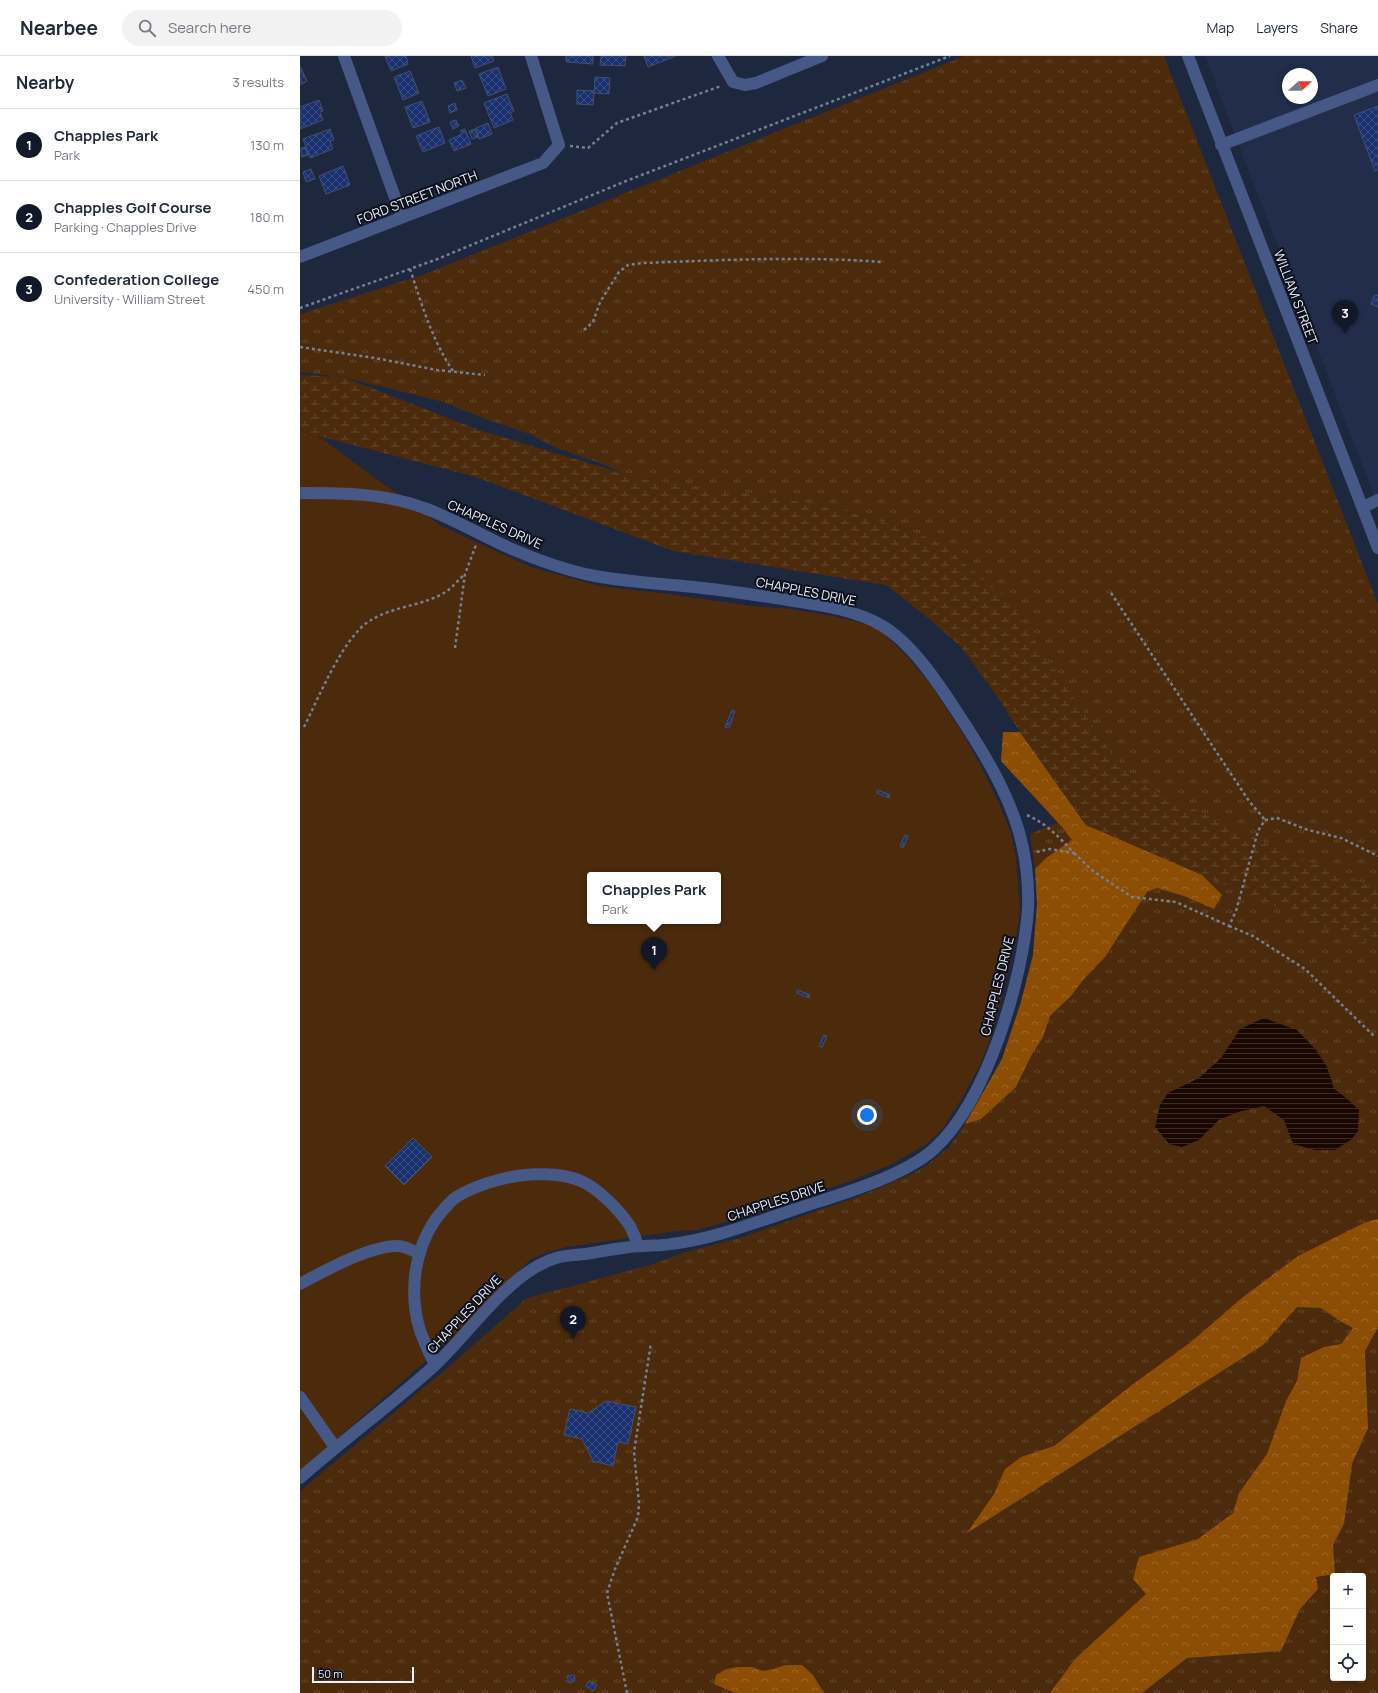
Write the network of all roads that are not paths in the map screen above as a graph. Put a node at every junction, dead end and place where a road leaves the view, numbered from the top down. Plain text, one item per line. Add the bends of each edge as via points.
1 (344, 56) edge
2 (531, 56) edge
3 (718, 56) edge
4 (822, 56) edge
5 (1188, 56) edge
6 (1378, 85) edge
7 (1221, 145) junction
8 (402, 217) junction
9 (300, 257) edge
10 (300, 493) edge
11 (1378, 500) edge
12 (1363, 507) junction
13 (1378, 548) edge
14 (638, 1246) junction
15 (419, 1253) junction
16 (300, 1284) edge
17 (435, 1365) junction
18 (300, 1397) edge
19 (335, 1447) junction
20 (300, 1478) edge

1 - 8 street
2 - 8 street, FORD STREET NORTH via 559,145 543,163
3 - 4 street via 733,82 744,85 756,83
5 - 7 street, WILLIAM STREET
6 - 7 street
7 - 12 street, WILLIAM STREET
8 - 9 street, FORD STREET NORTH
10 - 14 street, CHAPPLES DRIVE via 383,497 420,506 531,557 581,573 716,589 819,605 857,614 892,633 918,659 946,696 984,755 1006,796 1019,835 1028,884 1028,907 1017,976 989,1062 965,1109 945,1139 929,1154 908,1167 830,1198 718,1234 670,1245
11 - 12 street
12 - 13 street, WILLIAM STREET
14 - 15 street via 630,1227 618,1211 599,1193 581,1181 553,1175 531,1175 498,1180 454,1198 434,1220
14 - 17 street, CHAPPLES DRIVE via 555,1258 532,1269 514,1281
15 - 16 street via 399,1246 375,1249
15 - 17 street via 415,1285 416,1313 423,1340
17 - 19 street, CHAPPLES DRIVE
18 - 19 street
19 - 20 street, CHAPPLES DRIVE

